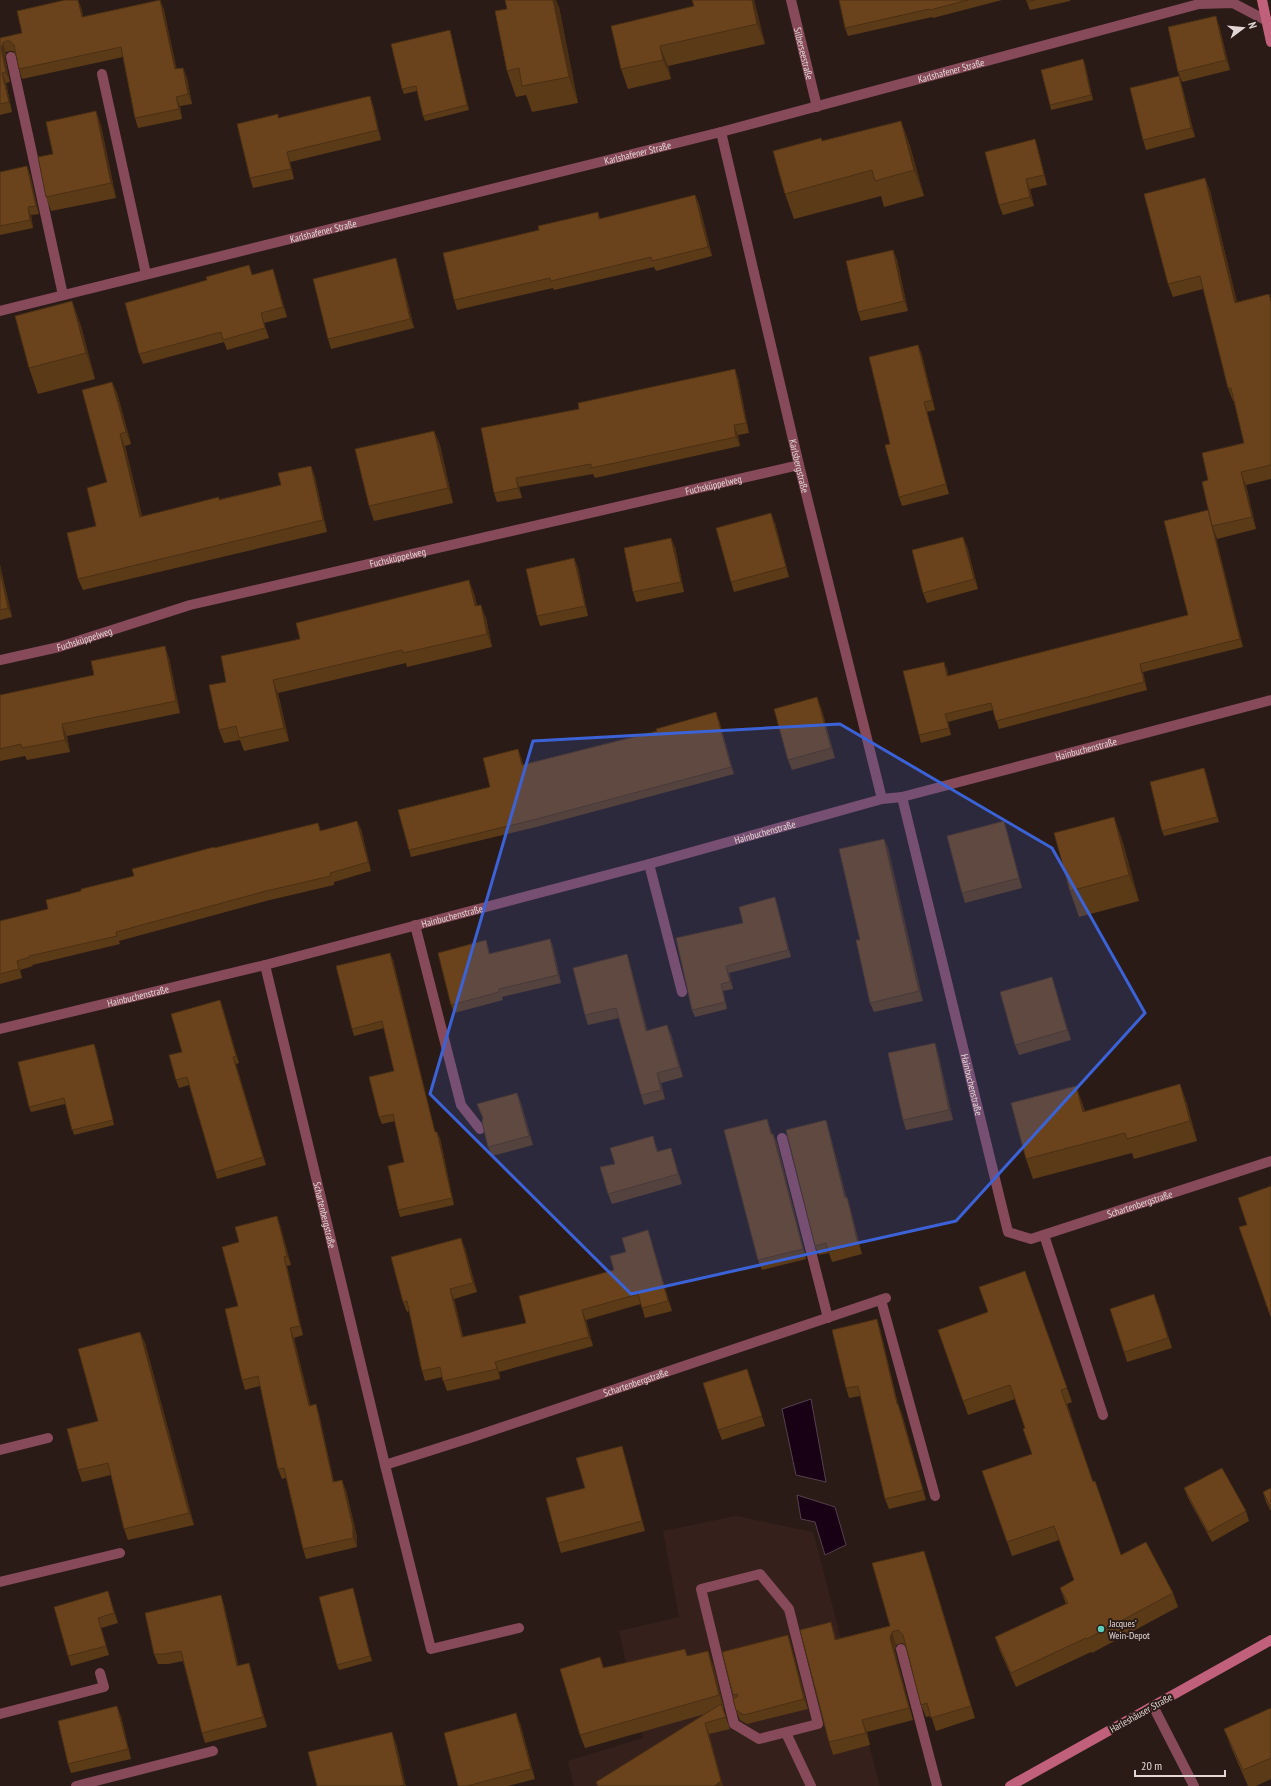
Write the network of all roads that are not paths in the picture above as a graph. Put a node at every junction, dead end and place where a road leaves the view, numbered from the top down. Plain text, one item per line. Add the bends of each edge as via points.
1 (791, 0) edge
2 (1262, 0) edge
3 (1269, 22) edge
4 (1271, 42) edge
5 (11, 57) edge
6 (102, 74) dead end
7 (817, 107) junction
8 (721, 132) junction
9 (146, 274) junction
10 (63, 295) junction
11 (0, 311) edge
12 (799, 465) junction
13 (0, 660) edge
14 (1271, 700) edge
15 (902, 797) junction
16 (882, 799) junction
17 (649, 864) junction
18 (414, 925) junction
19 (265, 965) junction
20 (682, 992) dead end
21 (0, 1029) edge
22 (480, 1129) edge
23 (782, 1138) dead end
24 (1271, 1161) edge
25 (1008, 1232) joint
26 (1044, 1235) junction
27 (828, 1318) junction
28 (1103, 1415) dead end
29 (48, 1438) dead end
30 (0, 1450) edge
31 (385, 1465) junction
32 (935, 1496) dead end
33 (120, 1553) dead end
34 (0, 1582) edge
35 (519, 1628) dead end
36 (1271, 1640) edge
37 (901, 1649) edge
38 (100, 1673) dead end
39 (1153, 1706) junction
40 (0, 1714) edge
41 (786, 1733) junction
42 (213, 1752) dead end
43 (76, 1786) edge
44 (811, 1786) edge
45 (937, 1786) edge
46 (1010, 1786) edge
47 (1194, 1786) edge

1 - 7 street, Silberseestraße
2 - 3 main road
3 - 4 main road
3 - 7 street, Karlshafener Straße via 1233,3 1199,4
5 - 10 street
6 - 9 street
7 - 8 street, Karlshafener Straße
8 - 9 street, Karlshafener Straße
8 - 12 street, Karlsbergstraße
9 - 10 street, Karlshafener Straße
10 - 11 street, Karlshafener Straße
12 - 13 street, Fuchsküppelweg via 190,605 59,647
12 - 16 street, Karlsbergstraße
14 - 15 street, Hainbuchenstraße
15 - 16 street, Hainbuchenstraße
15 - 25 street, Hainbuchenstraße
16 - 17 street, Hainbuchenstraße
17 - 18 street, Hainbuchenstraße
17 - 20 street
18 - 19 street, Hainbuchenstraße
18 - 22 street via 461,1106
19 - 21 street, Hainbuchenstraße
19 - 31 street, Schartenbergstraße
23 - 27 street
24 - 26 street, Schartenbergstraße
25 - 26 street, Schartenbergstraße via 1031,1239
26 - 28 street
27 - 31 street, Schartenbergstraße
27 - 32 street, Schartenbergstraße via 884,1299
29 - 30 street
31 - 35 street, Schartenbergstraße via 431,1649
33 - 34 street
36 - 39 main road, Harleshäuser Straße
37 - 45 street
38 - 40 street via 104,1687
39 - 46 main road, Harleshäuser Straße
39 - 47 street
41 - 41 street via 759,1739 734,1724 701,1589 760,1574 789,1609 818,1724
41 - 44 street
42 - 43 street

